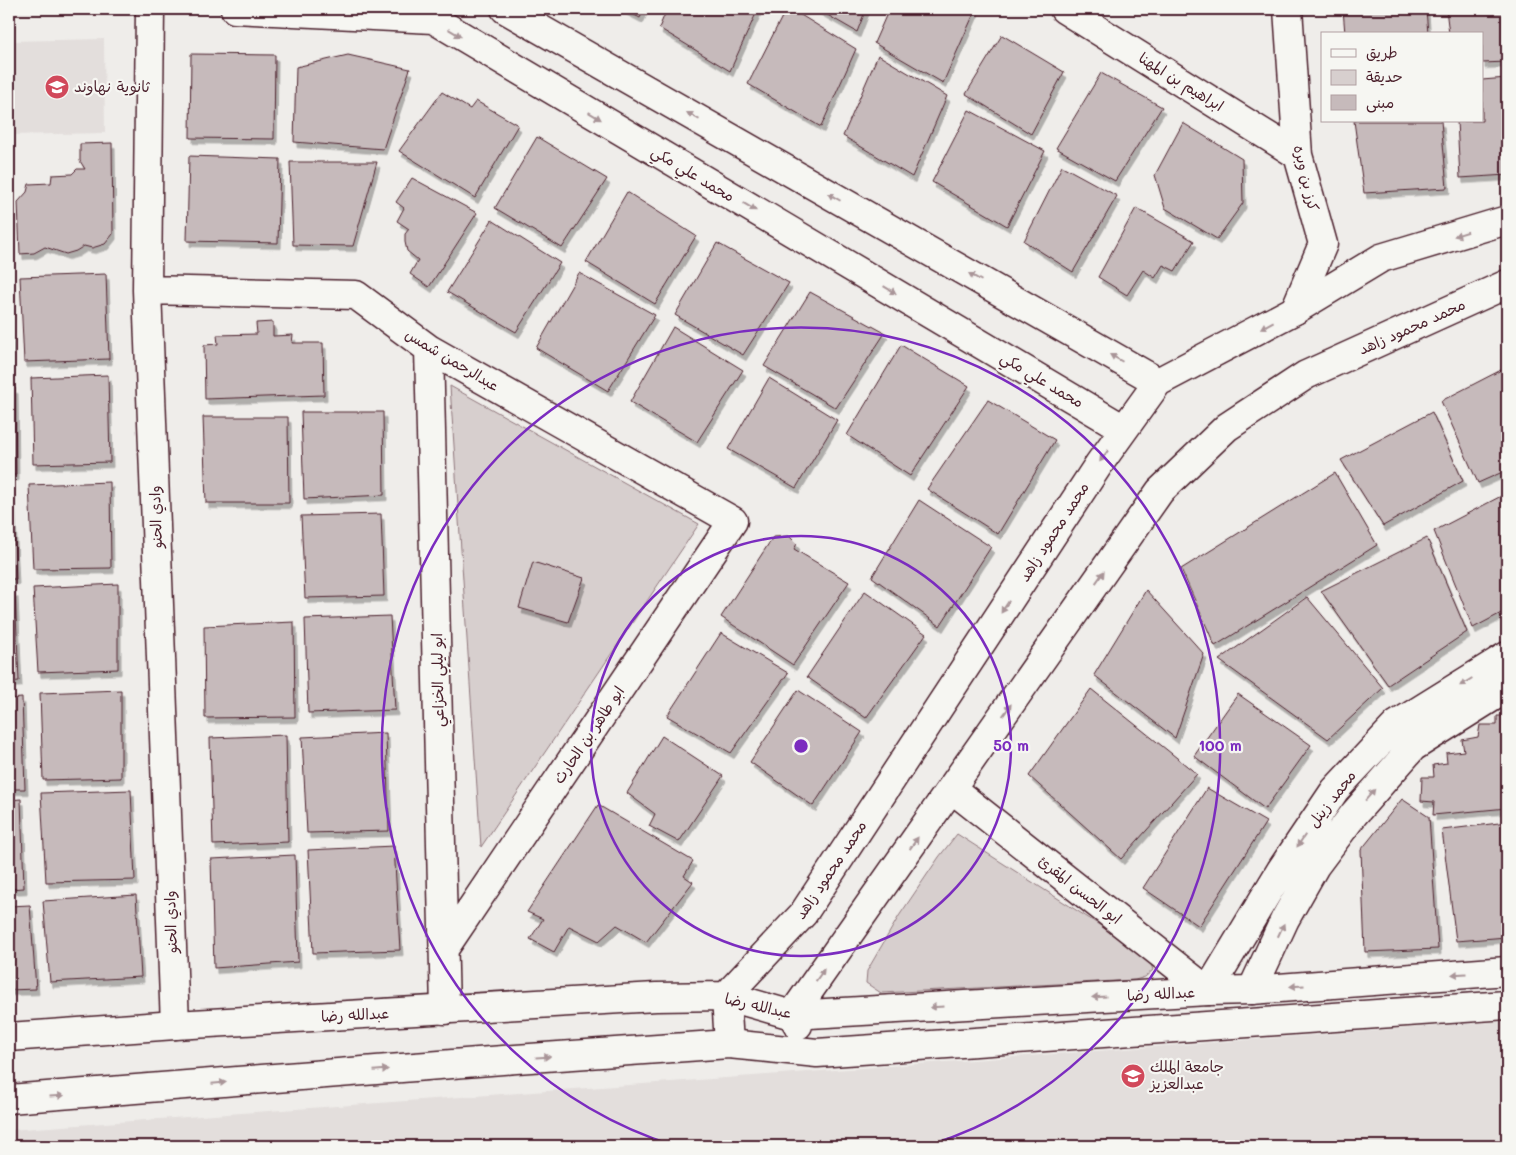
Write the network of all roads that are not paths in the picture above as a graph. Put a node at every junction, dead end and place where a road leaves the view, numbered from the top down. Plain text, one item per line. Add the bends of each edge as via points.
1 (150, 9) edge
2 (236, 9) edge
3 (505, 9) edge
4 (1064, 9) edge
5 (1288, 9) edge
6 (1298, 155) junction
7 (1507, 220) edge
8 (1507, 284) edge
9 (147, 290) junction
10 (1295, 310) junction
11 (429, 349) junction
12 (1158, 382) junction
13 (1124, 429) junction
14 (733, 521) joint
15 (1507, 656) edge
16 (1507, 688) edge
17 (952, 788) junction
18 (444, 949) junction
19 (1507, 971) edge
20 (1252, 990) junction
21 (1208, 991) junction
22 (726, 996) junction
23 (1507, 1006) edge
24 (445, 1010) junction
25 (792, 1015) junction
26 (175, 1025) junction
27 (9, 1037) edge
28 (729, 1044) junction
29 (817, 1053) junction
30 (9, 1099) edge

1 - 9 street, وادي الحنو
2 -> 13 street, محمد علي مكي via 433,20
12 -> 3 street
4 - 6 street, ابراهيم بن المهنا
5 - 6 street, كرز بن وبره
6 - 10 street, كرز بن وبره via 1323,244
7 -> 10 street, محمد محمود زاهد via 1381,258
17 -> 8 street, محمد محمود زاهد via 1160,491 1227,427 1306,375
9 - 11 street, عبدالرحمن شمس via 356,295
9 - 26 street, وادي الحنو
10 -> 12 street, محمد محمود زاهد
11 - 14 street, عبدالرحمن شمس
11 - 18 street, ابو ليلي الخزاعي
12 - 13 street, محمد محمود زاهد
13 -> 22 street, محمد محمود زاهد via 803,914
14 - 18 street, ابو طاهر بن الحارث
15 -> 21 street, محمد زينل via 1396,725 1335,790 1281,870
20 -> 16 street, محمد زينل via 1315,866 1354,814 1413,747
17 - 21 street, ابو الحسن المقرئ
25 -> 17 street, محمد محمود زاهد
18 - 24 street, ابو ليلي الخزاعي
19 -> 20 street, عبدالله رضا
20 - 21 street, عبدالله رضا
21 -> 25 street, عبدالله رضا
22 - 24 street, عبدالله رضا
22 - 25 street, عبدالله رضا
22 - 28 street
23 - 29 street
24 - 26 street, عبدالله رضا
25 - 29 street
26 - 27 street, عبدالله رضا
28 - 29 street
30 -> 28 street

